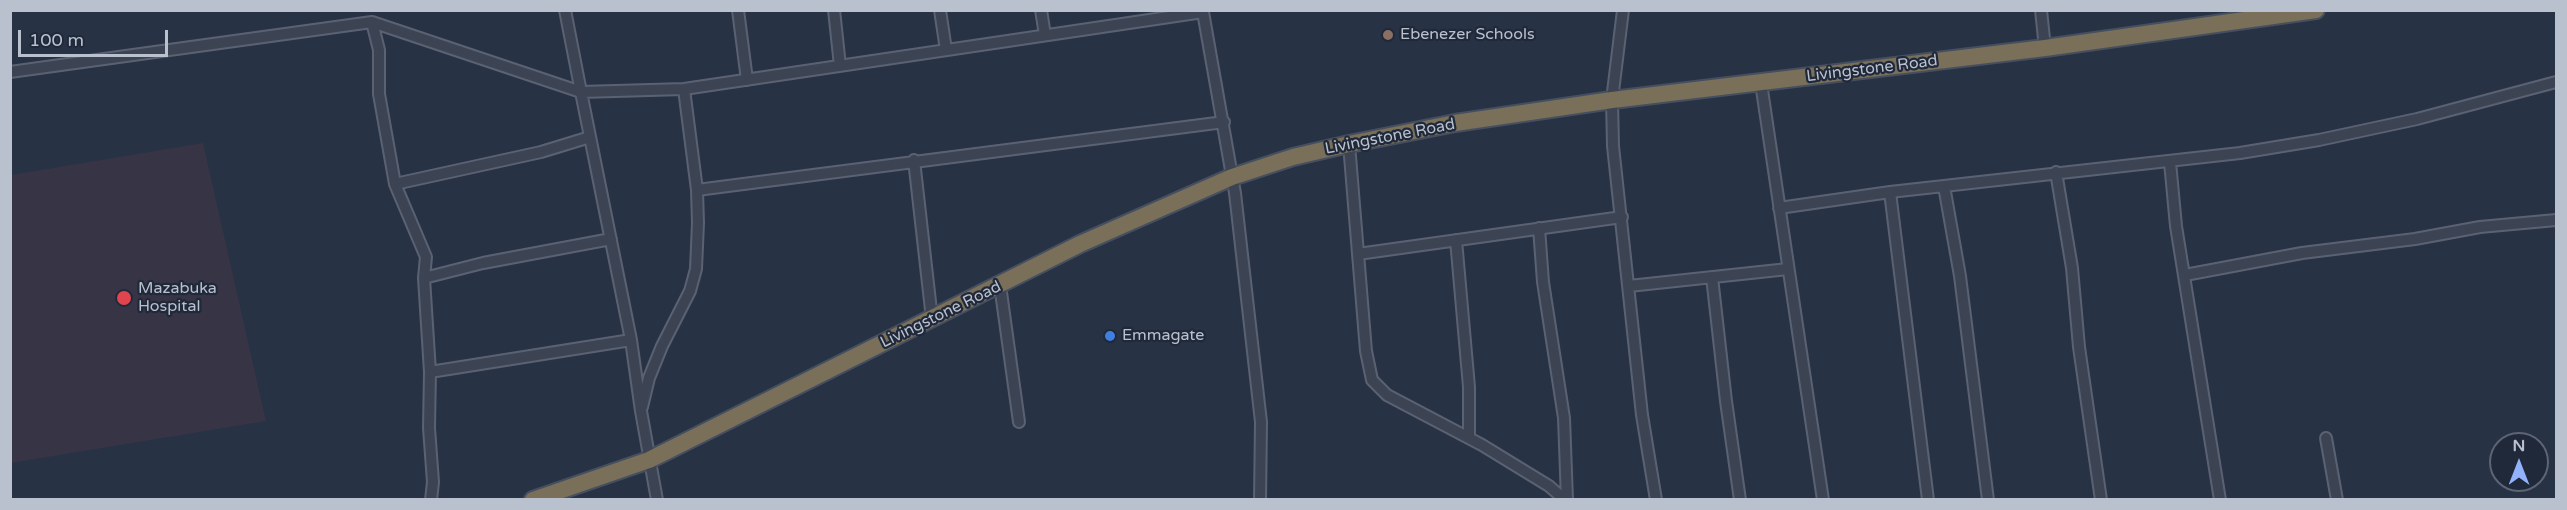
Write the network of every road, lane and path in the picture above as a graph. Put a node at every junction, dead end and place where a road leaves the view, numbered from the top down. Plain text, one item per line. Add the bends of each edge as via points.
1 (565, 10) edge
2 (738, 10) edge
3 (834, 10) edge
4 (940, 10) edge
5 (1041, 10) edge
6 (1623, 10) edge
7 (2041, 10) edge
8 (2316, 10) edge
9 (1203, 11) edge
10 (1141, 16) edge
11 (2243, 16) edge
12 (372, 22) junction
13 (1045, 35) junction
14 (2045, 48) junction
15 (946, 50) junction
16 (840, 66) junction
17 (10, 72) edge
18 (747, 81) junction
19 (2556, 82) edge
20 (1761, 83) junction
21 (684, 89) junction
22 (581, 93) junction
23 (1612, 100) junction
24 (1224, 122) junction
25 (590, 137) junction
26 (1349, 144) junction
27 (914, 160) junction
28 (2170, 162) junction
29 (2056, 172) junction
30 (1233, 177) junction
31 (395, 184) junction
32 (1944, 186) junction
33 (697, 190) junction
34 (1890, 192) junction
35 (1779, 208) junction
36 (1622, 217) junction
37 (2556, 220) edge
38 (1539, 228) junction
39 (611, 239) junction
40 (1456, 240) junction
41 (1358, 254) junction
42 (1788, 269) junction
43 (2185, 275) junction
44 (1712, 277) junction
45 (424, 278) junction
46 (1000, 285) junction
47 (1629, 286) junction
48 (932, 319) junction
49 (631, 340) junction
50 (430, 372) junction
51 (640, 411) junction
52 (1019, 422) dead end
53 (1469, 438) junction
54 (2326, 438) dead end
55 (649, 460) junction
56 (431, 500) edge
57 (533, 500) edge
58 (657, 500) edge
59 (1260, 500) edge
60 (1566, 500) edge
61 (1656, 500) edge
62 (1740, 500) edge
63 (1823, 500) edge
64 (1928, 500) edge
65 (1989, 500) edge
66 (2101, 500) edge
67 (2220, 500) edge
68 (2337, 500) edge

1 - 22 street
2 - 18 street
3 - 16 street
4 - 15 street
5 - 13 street
6 - 23 street
7 - 14 street
8 - 11 highway, Livingstone Road
9 - 10 street
9 - 24 street
10 - 13 street
11 - 14 highway, Livingstone Road
12 - 17 street
12 - 22 street
12 - 31 street via 379,51 379,94
13 - 15 street
14 - 20 highway, Livingstone Road
15 - 16 street
16 - 18 street
18 - 21 street
19 - 28 street via 2319,141
20 - 23 highway, Livingstone Road
20 - 35 street
21 - 22 street
21 - 33 street
22 - 25 street
23 - 26 highway, Livingstone Road via 1455,123
23 - 36 street
24 - 27 street
24 - 30 street
25 - 31 street via 542,152
25 - 39 street
26 - 30 highway, Livingstone Road
26 - 41 street
27 - 33 street
27 - 48 street
28 - 29 street
28 - 43 street
29 - 32 street
29 - 66 street
30 - 46 highway, Livingstone Road via 1080,244
30 - 59 street via 1261,422
31 - 45 street via 426,257
32 - 34 street
32 - 65 street via 1960,276
33 - 51 street via 696,269 690,291 649,378
34 - 35 street
34 - 64 street
35 - 42 street
36 - 38 street
36 - 47 street
37 - 43 street via 2302,253
38 - 40 street
38 - 60 street via 1543,282 1564,418
39 - 45 street
39 - 49 street
40 - 41 street
40 - 53 street via 1469,387
41 - 53 street via 1372,380 1387,395
42 - 44 street
42 - 63 street
43 - 67 street
44 - 47 street
44 - 62 street
45 - 50 street
46 - 48 highway, Livingstone Road
46 - 52 street
47 - 61 street via 1642,415
48 - 55 highway, Livingstone Road
49 - 50 street
49 - 51 street
50 - 56 street
51 - 55 street
53 - 60 street
54 - 68 street
55 - 57 highway, Livingstone Road
55 - 58 street

